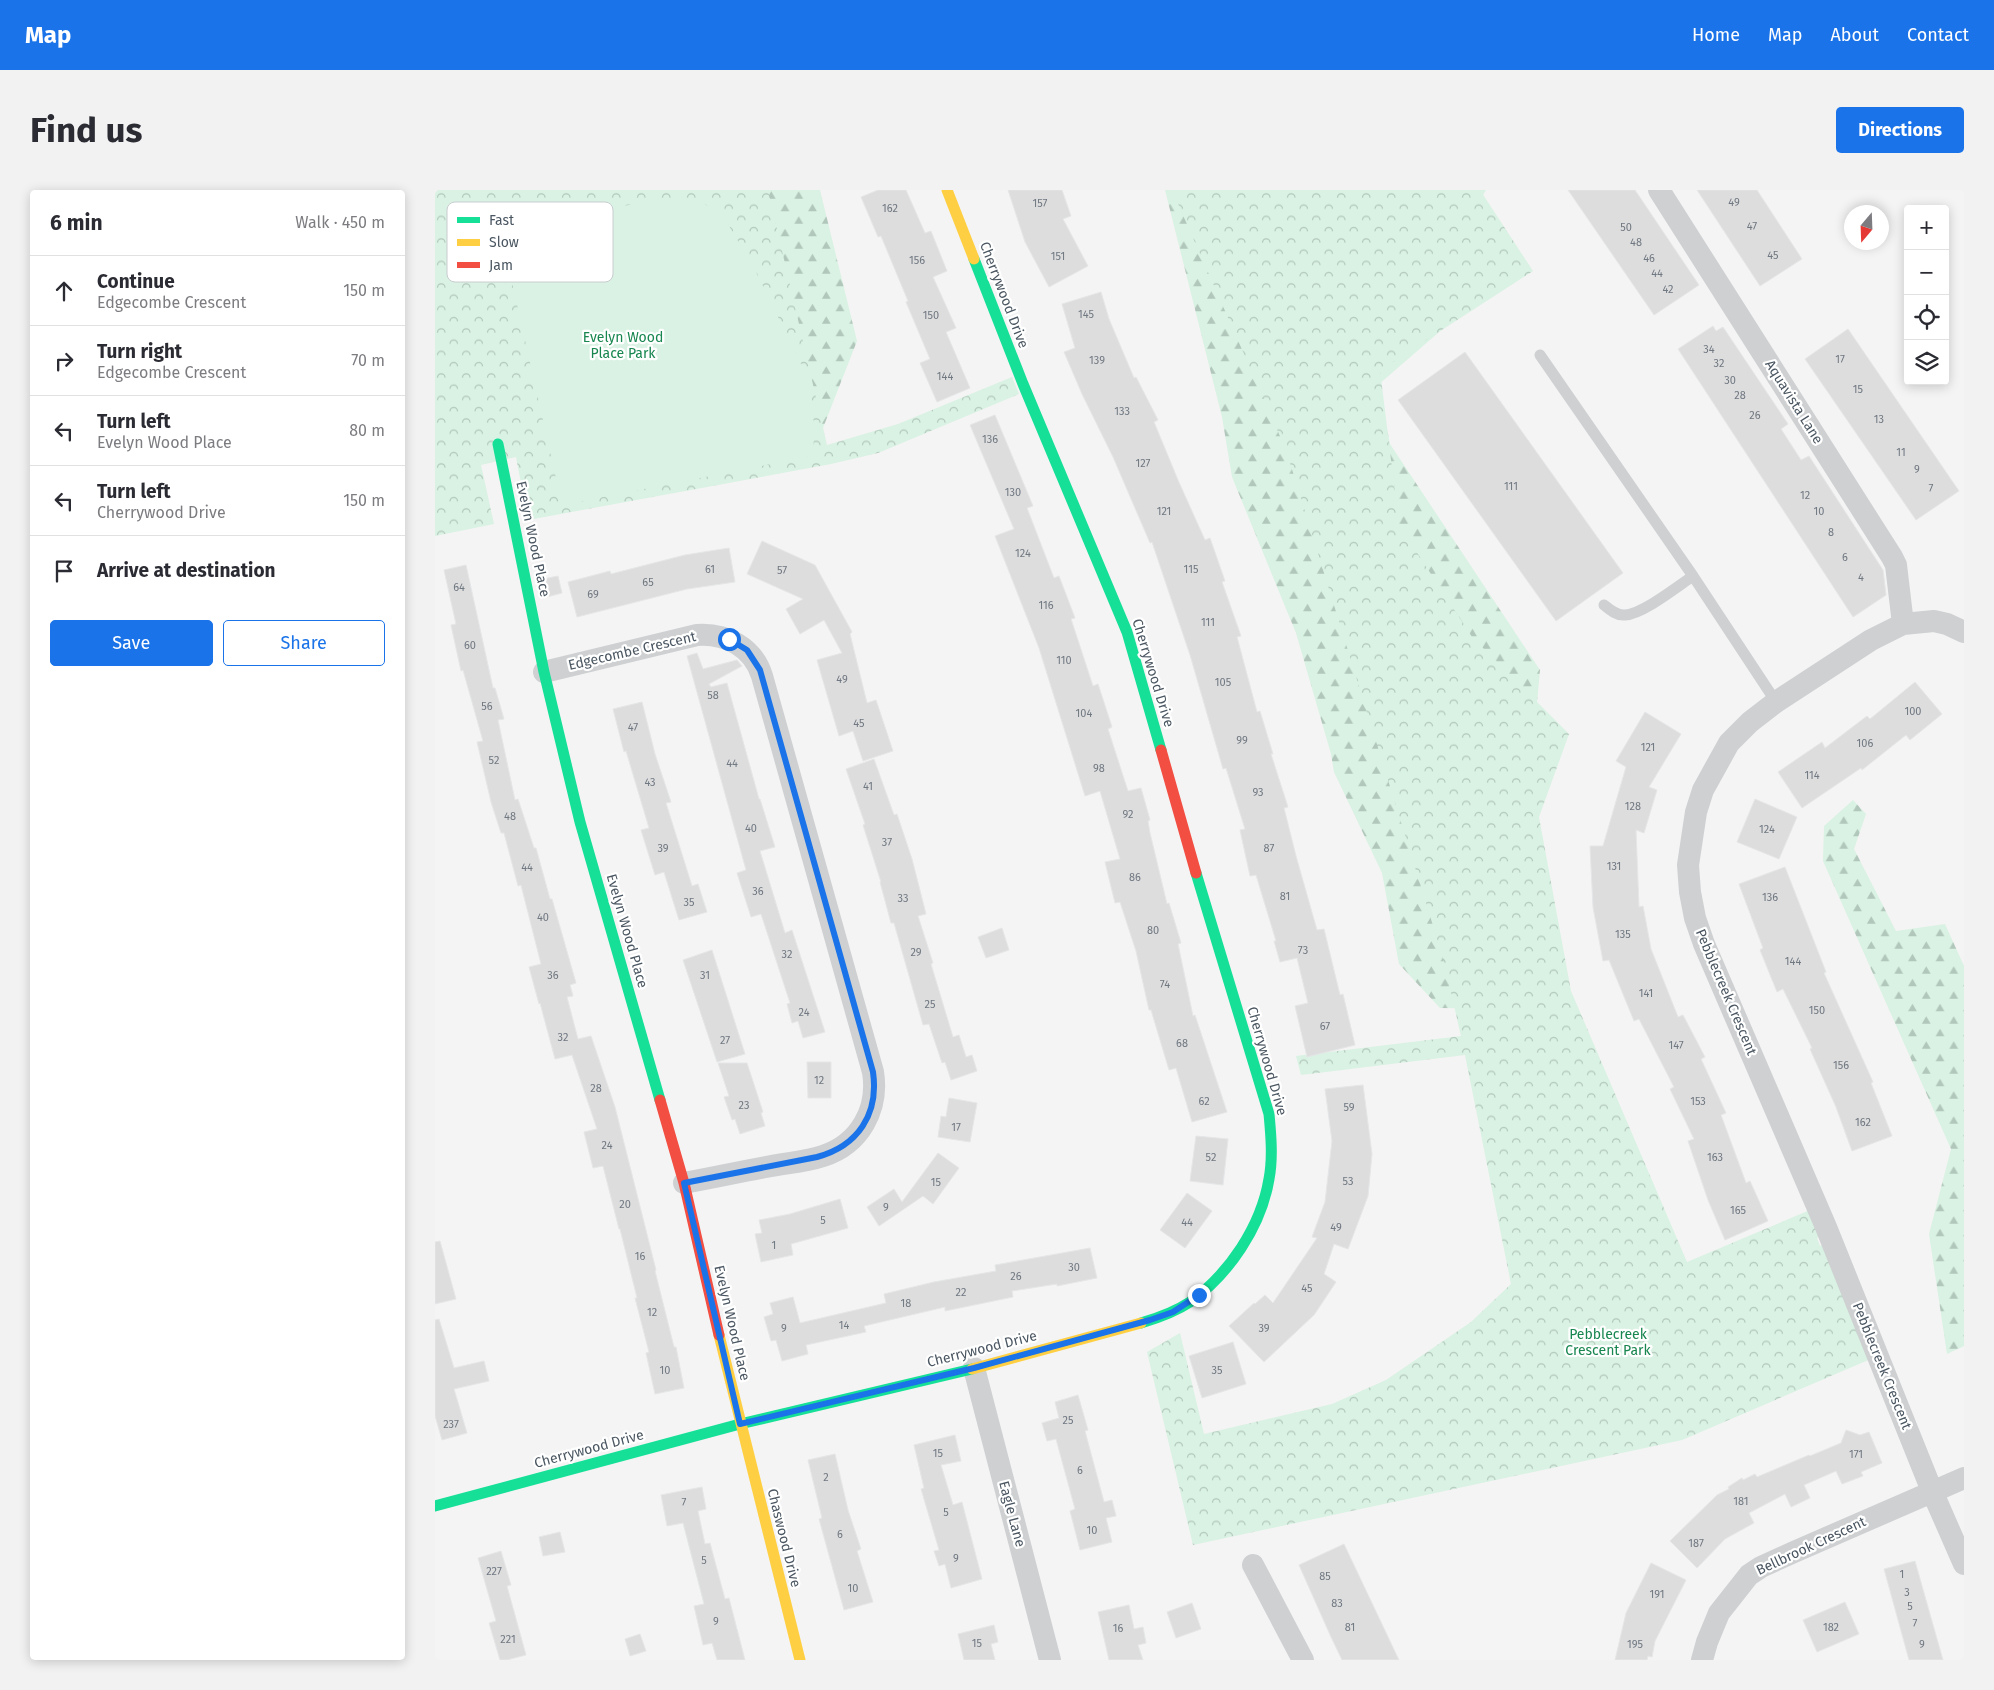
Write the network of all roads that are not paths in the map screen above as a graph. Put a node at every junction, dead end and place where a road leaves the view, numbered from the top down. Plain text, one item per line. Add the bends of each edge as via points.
1 (947, 190) edge
2 (1659, 190) edge
3 (1540, 355) dead end
4 (498, 444) dead end
5 (1693, 576) junction
6 (1604, 605) dead end
7 (1903, 624) junction
8 (1964, 632) edge
9 (545, 672) junction
10 (1776, 702) junction
11 (684, 1183) junction
12 (974, 1368) junction
13 (740, 1424) junction
14 (1964, 1478) edge
15 (1932, 1491) junction
16 (435, 1506) edge
17 (1964, 1564) edge
18 (1253, 1565) dead end
19 (800, 1660) edge
20 (1050, 1660) edge
21 (1303, 1660) edge
22 (1702, 1660) edge

1 - 12 street, Cherrywood Drive via 1023,384 1127,632 1269,1114 1272,1148 1269,1181 1243,1246 1199,1295 1173,1312 1150,1320
2 - 7 street, Aquavista Lane via 1892,557 1896,565
3 - 5 lane
4 - 9 street, Evelyn Wood Place
5 - 6 lane via 1635,612 1624,615
5 - 10 lane
7 - 8 street, Pebblecreek Crescent via 1934,622
7 - 10 street, Pebblecreek Crescent via 1871,640
9 - 11 street, Evelyn Wood Place via 580,822
9 - 11 street, Edgecombe Crescent via 697,635 729,639 747,650 762,676 873,1072 875,1091 870,1113 860,1130 842,1146 817,1157
10 - 15 street, Pebblecreek Crescent via 1729,743 1703,790 1696,812 1688,865 1695,918 1826,1227
11 - 13 street, Evelyn Wood Place
12 - 13 street, Cherrywood Drive
12 - 20 street, Eagle Lane
13 - 16 street, Cherrywood Drive
13 - 19 street, Chaswood Drive
14 - 15 street, Bellbrook Crescent
15 - 17 street, Pebblecreek Crescent
15 - 22 street, Bellbrook Crescent via 1749,1575 1719,1613
18 - 21 street

